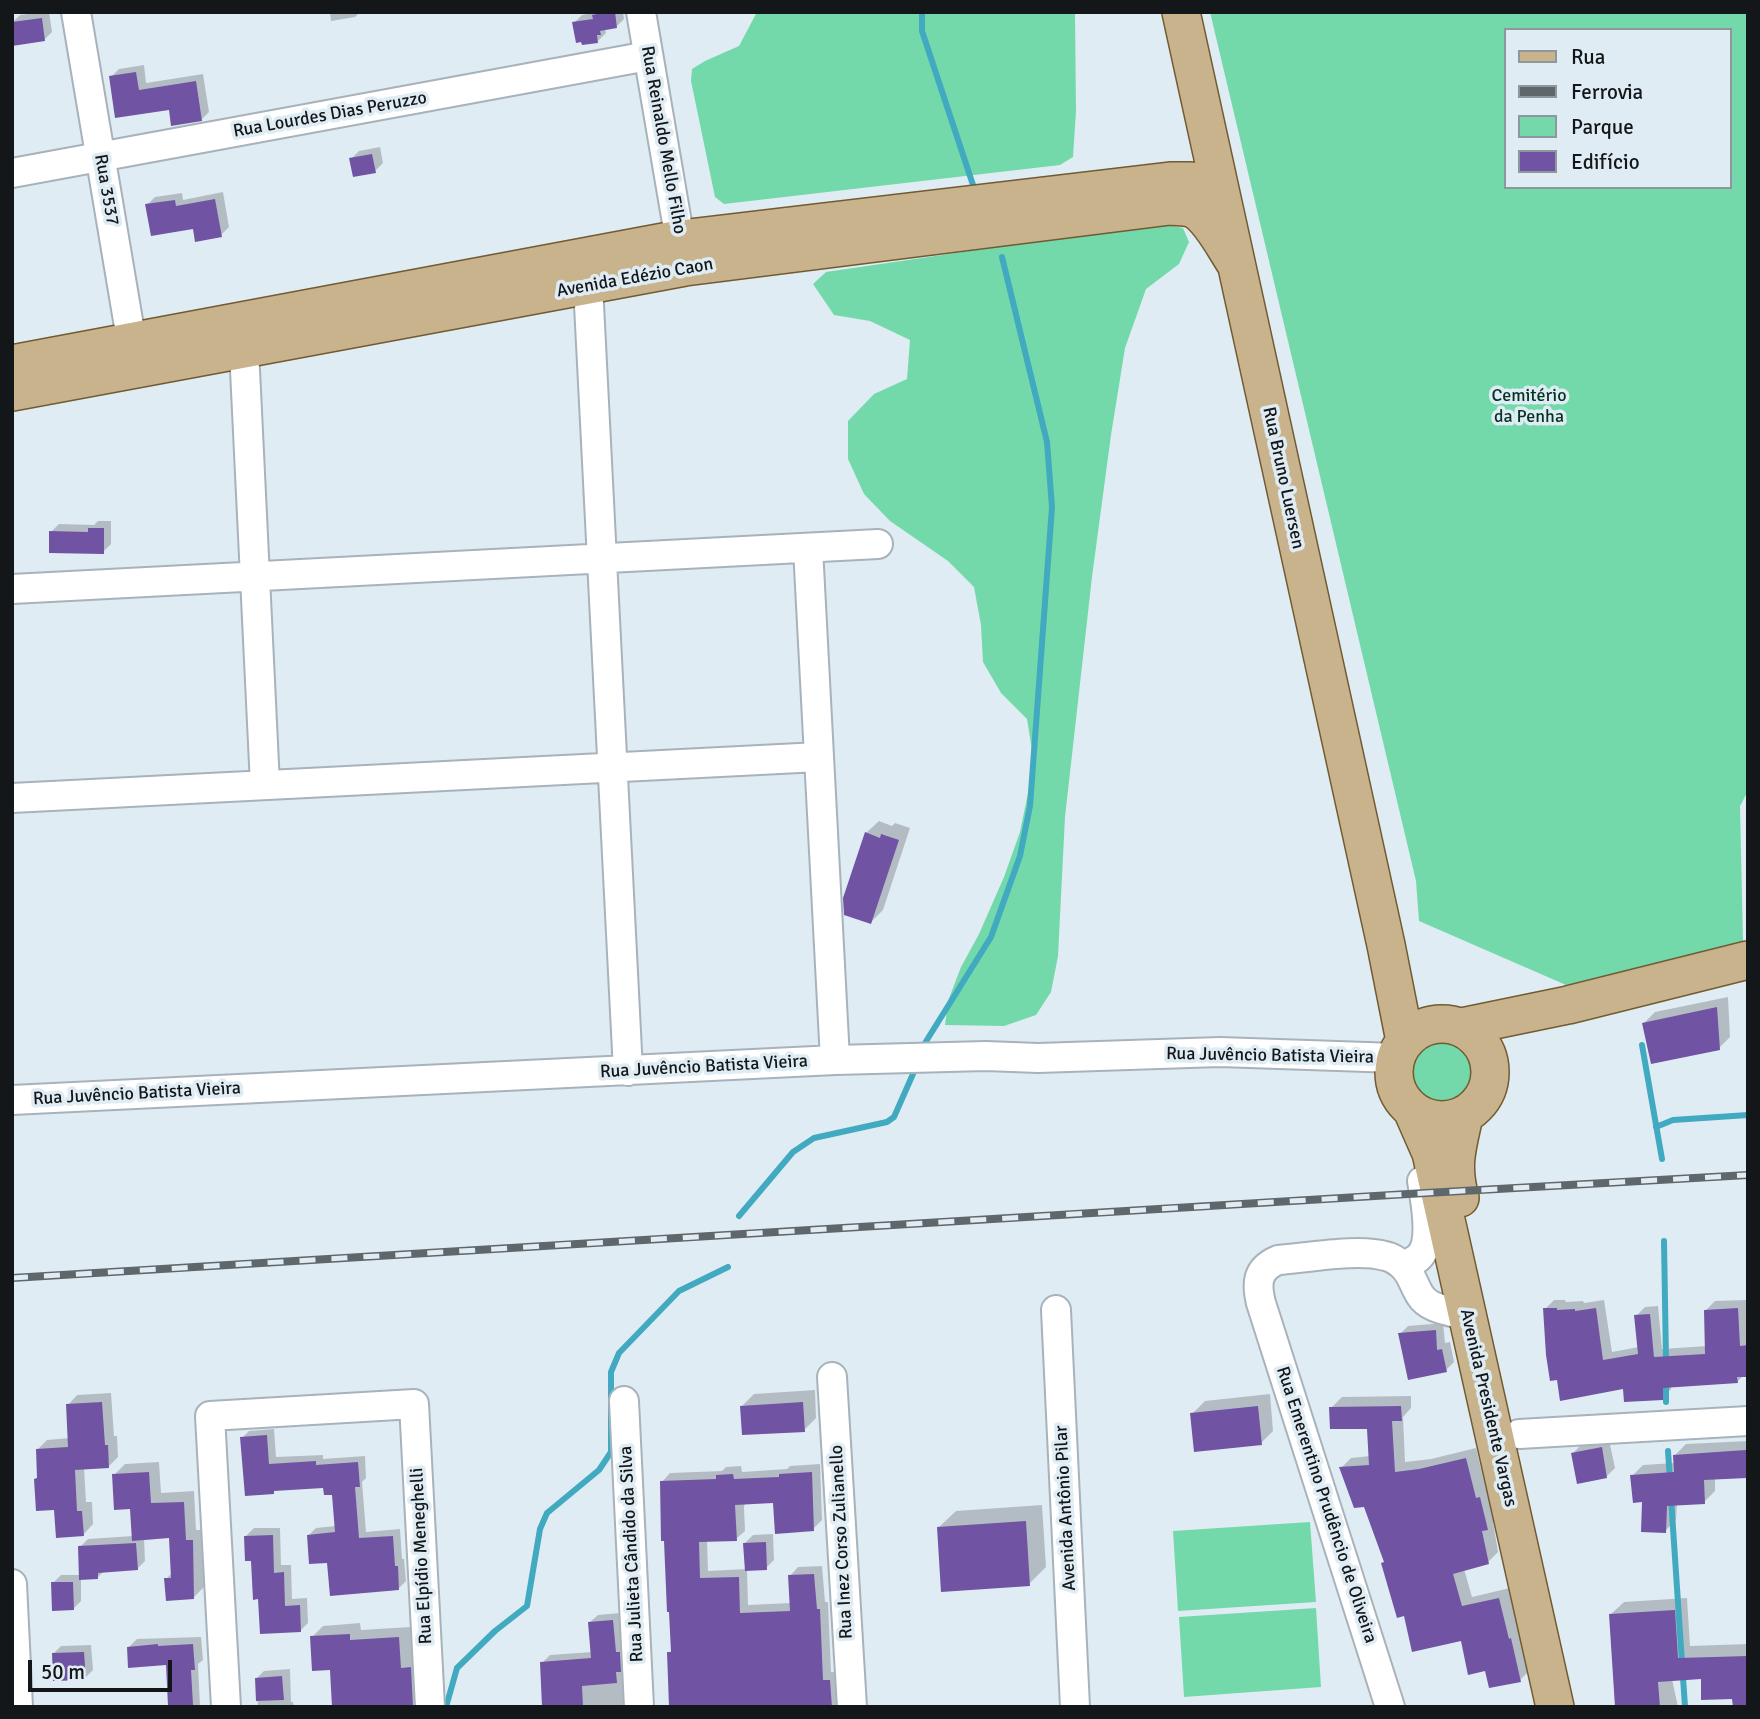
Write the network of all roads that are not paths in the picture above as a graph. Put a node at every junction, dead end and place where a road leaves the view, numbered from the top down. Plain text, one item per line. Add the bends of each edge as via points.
1 (76, 12) edge
2 (641, 12) edge
3 (1181, 12) edge
4 (648, 56) junction
5 (1208, 135) junction
6 (101, 157) junction
7 (12, 173) edge
8 (1170, 181) junction
9 (1220, 190) junction
10 (682, 253) junction
11 (1236, 264) junction
12 (588, 285) junction
13 (244, 349) junction
14 (134, 355) junction
15 (12, 364) edge
16 (12, 392) edge
17 (878, 544) dead end
18 (808, 548) junction
19 (602, 559) junction
20 (254, 577) junction
21 (12, 589) edge
22 (820, 757) junction
23 (613, 767) junction
24 (265, 785) junction
25 (12, 798) edge
26 (1386, 945) junction
27 (1748, 960) edge
28 (1567, 1005) junction
29 (1451, 1025) junction
30 (1400, 1049) junction
31 (835, 1060) junction
32 (628, 1071) junction
33 (1489, 1086) junction
34 (12, 1100) edge
35 (1413, 1112) junction
36 (1464, 1116) junction
37 (1403, 1266) junction
38 (1056, 1310) dead end
39 (1468, 1316) junction
40 (832, 1377) dead end
41 (624, 1401) dead end
42 (1748, 1421) edge
43 (1519, 1434) junction
44 (12, 1584) edge
45 (18, 1707) edge
46 (226, 1707) edge
47 (430, 1707) edge
48 (639, 1707) edge
49 (852, 1707) edge
50 (1075, 1707) edge
51 (1390, 1707) edge
52 (1555, 1707) edge
53 (1580, 1707) edge

1 - 6 street, Rua 3537
2 - 4 street, Rua Reinaldo Mello Filho
3 - 5 main road, Rua Bruno Luersen
4 - 6 street, Rua Lourdes Dias Peruzzo
4 - 10 street, Rua Reinaldo Mello Filho
5 - 8 main road via 1190,170
5 - 9 main road, Rua Bruno Luersen
6 - 7 street, Rua Lourdes Dias Peruzzo
6 - 14 street, Rua 3537
8 - 9 main road, Avenida Edézio Caon via 1191,181
8 - 10 main road, Avenida Edézio Caon
9 - 11 main road, Rua Bruno Luersen
10 - 11 main road, Avenida Edézio Caon via 1170,206 1192,209 1203,216
10 - 12 main road, Avenida Edézio Caon
10 - 14 main road, Avenida Edézio Caon
11 - 26 main road, Rua Bruno Luersen
12 - 13 main road, Avenida Edézio Caon
12 - 19 street
13 - 14 main road, Avenida Edézio Caon
13 - 20 street
14 - 15 main road, Avenida Edézio Caon
14 - 16 main road, Avenida Edézio Caon
17 - 18 street
18 - 19 street
18 - 22 street
19 - 20 street
19 - 23 street
20 - 21 street
20 - 24 street
22 - 23 street
22 - 31 street
23 - 24 street
23 - 32 street
24 - 25 street
26 - 29 main road, Rua Bruno Luersen via 1412,986
26 - 30 main road, Rua Bruno Luersen
27 - 28 main road
28 - 29 main road
28 - 33 main road via 1507,1051
29 - 30 main road via 1415,1032
29 - 33 main road via 1473,1035 1486,1051
30 - 31 street, Rua Juvêncio Batista Vieira
30 - 35 main road via 1394,1073 1396,1088
31 - 32 street, Rua Juvêncio Batista Vieira
32 - 34 street, Rua Juvêncio Batista Vieira
33 - 36 main road via 1484,1098
35 - 36 main road via 1438,1121
35 - 37 street via 1427,1245 1418,1258
35 - 39 main road, Avenida Presidente Vargas via 1431,1153
36 - 43 main road, Avenida Presidente Vargas via 1455,1180
37 - 39 street via 1426,1303
37 - 51 street, Rua Emerentino Prudêncio de Oliveira via 1388,1256 1368,1253 1278,1260 1268,1265 1257,1289
38 - 50 street, Avenida Antônio Pilar
39 - 52 main road, Avenida Presidente Vargas
40 - 49 street, Rua Inez Corso Zulianello
41 - 48 street, Rua Julieta Cândido da Silva
42 - 43 street
43 - 53 main road, Avenida Presidente Vargas
44 - 45 street
46 - 47 street, Rua Elpídio Meneghelli via 210,1416 414,1404

